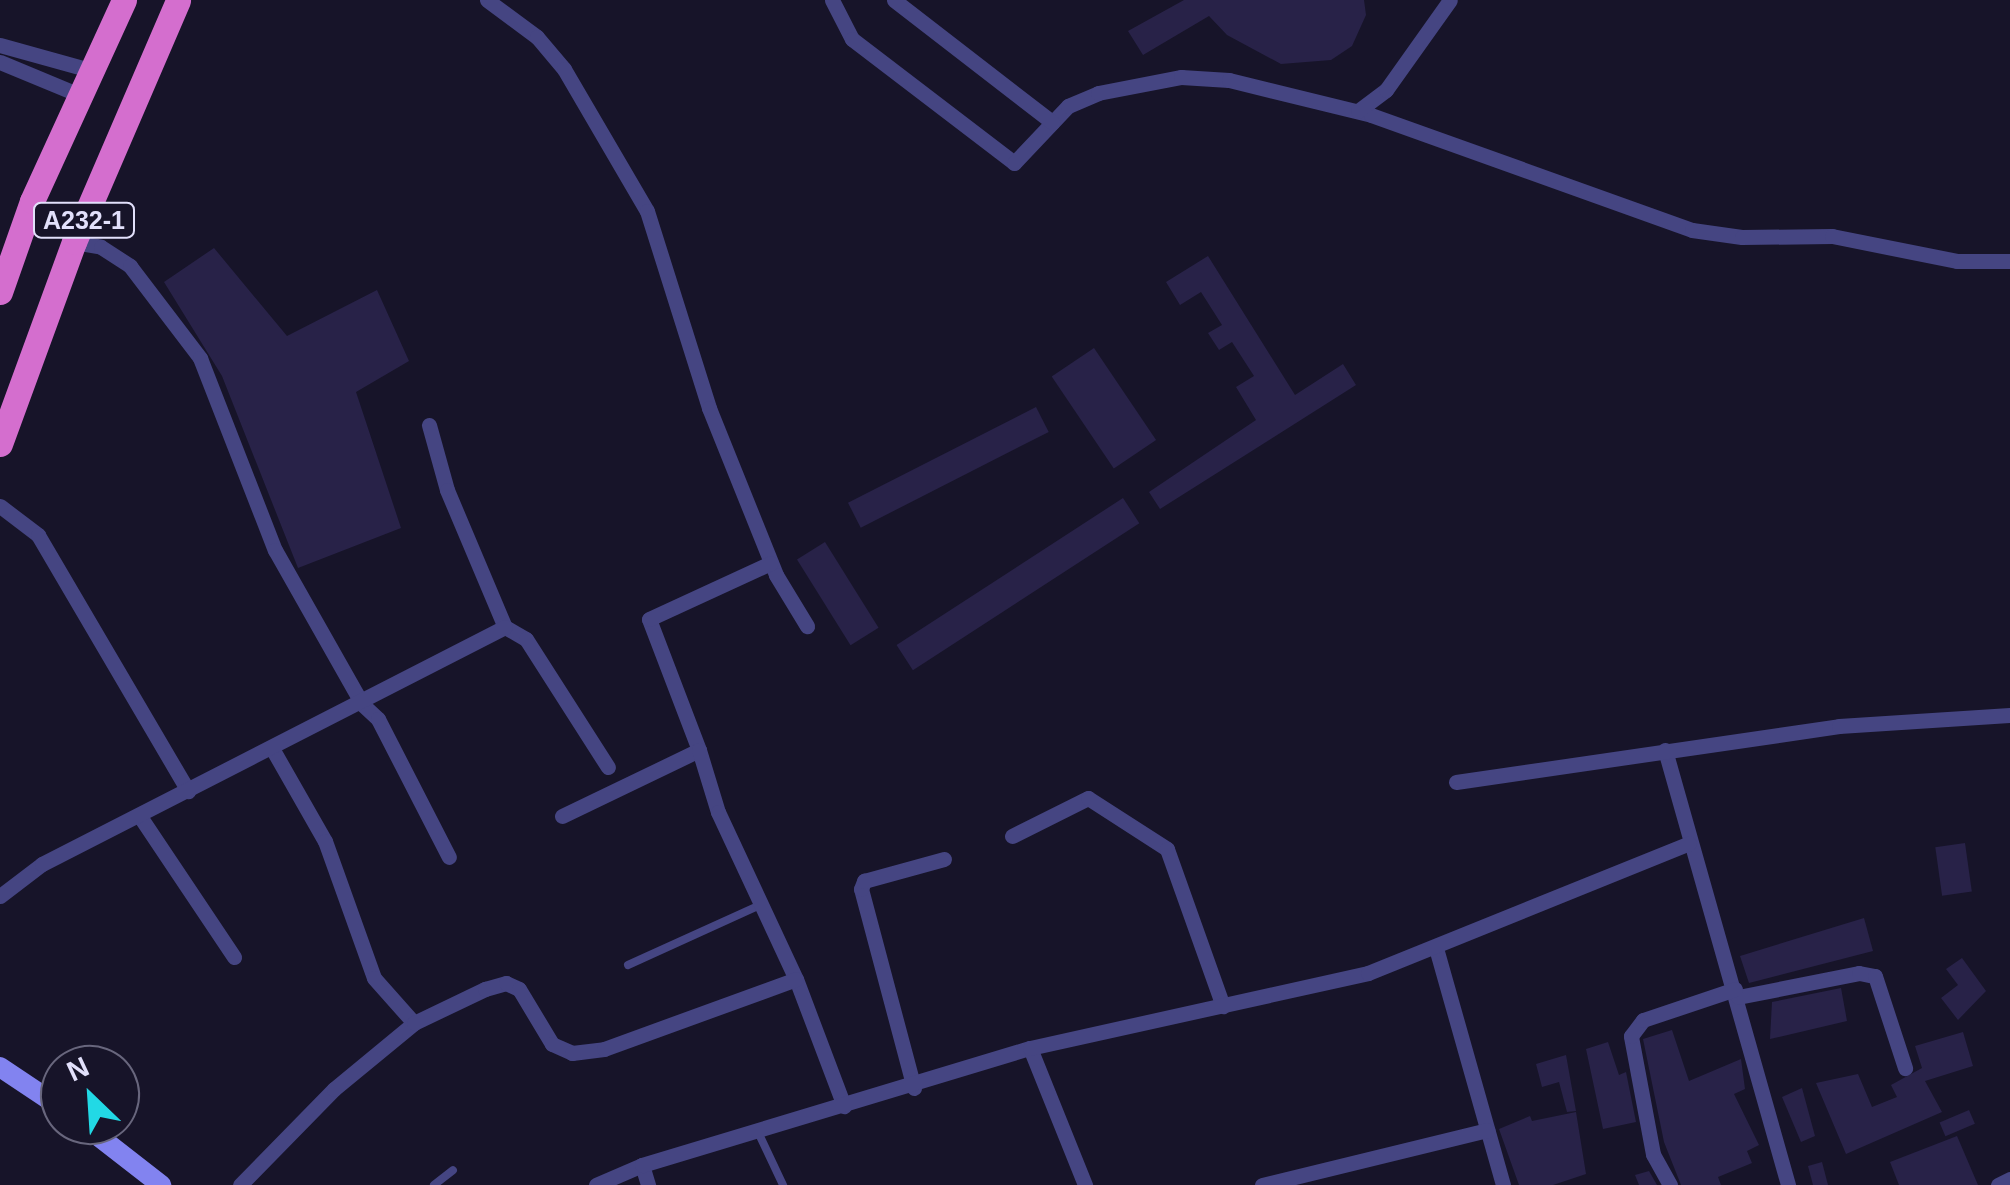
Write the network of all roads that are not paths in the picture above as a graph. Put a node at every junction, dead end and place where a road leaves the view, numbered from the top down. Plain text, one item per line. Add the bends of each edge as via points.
1 (124, 0) edge
2 (178, 0) edge
3 (487, 0) edge
4 (832, 0) edge
5 (894, 0) edge
6 (1450, 0) edge
7 (0, 45) edge
8 (0, 62) edge
9 (94, 70) junction
10 (1386, 90) junction
11 (82, 96) junction
12 (1358, 112) junction
13 (1388, 121) junction
14 (1052, 122) junction
15 (74, 242) junction
16 (2010, 261) edge
17 (0, 292) edge
18 (429, 425) dead end
19 (0, 444) edge
20 (0, 506) edge
21 (771, 563) junction
22 (807, 626) dead end
23 (505, 627) junction
24 (362, 704) junction
25 (2010, 715) edge
26 (274, 750) junction
27 (699, 750) junction
28 (1666, 750) junction
29 (608, 766) dead end
30 (1456, 782) dead end
31 (188, 791) junction
32 (139, 815) junction
33 (562, 816) dead end
34 (1012, 836) dead end
35 (1689, 842) junction
36 (449, 857) dead end
37 (944, 860) dead end
38 (0, 896) edge
39 (758, 906) junction
40 (1436, 948) junction
41 (234, 957) dead end
42 (628, 965) dead end
43 (796, 979) junction
44 (1737, 993) junction
45 (1223, 1006) junction
46 (414, 1023) junction
47 (1030, 1048) junction
48 (0, 1067) edge
49 (1906, 1068) dead end
50 (914, 1088) junction
51 (40, 1094) edge
52 (844, 1106) junction
53 (1487, 1130) junction
54 (758, 1132) junction
55 (110, 1145) edge
56 (642, 1165) junction
57 (453, 1170) dead end
58 (2010, 1179) edge
59 (161, 1185) edge
60 (240, 1185) edge
61 (434, 1185) edge
62 (596, 1185) edge
63 (648, 1185) edge
64 (782, 1185) edge
65 (1086, 1185) edge
66 (1262, 1185) edge
67 (1503, 1185) edge
68 (1670, 1185) edge
69 (1788, 1185) edge
70 (1998, 1185) edge

1 - 9 highway, A232-1
2 - 15 highway, A232-1
3 - 21 street via 537,37 564,69 648,211 709,408
4 - 14 street via 852,39 1014,164
5 - 14 street
6 - 10 street
7 - 9 street
8 - 11 street
9 - 11 highway, A232-1
10 - 12 street
10 - 13 street
11 - 17 highway, A232-1
12 - 13 street
12 - 14 street via 1292,92 1180,78 1098,93 1068,106
13 - 16 street via 1692,230 1742,238 1832,236 1957,261
15 - 19 highway, A232-1
15 - 24 street via 101,246 130,266 200,358 275,550
18 - 23 street via 447,490
20 - 31 street via 38,535
21 - 22 street
21 - 27 street via 649,619
23 - 24 street
23 - 29 street via 526,639
24 - 26 street
24 - 36 street via 378,719
25 - 28 street via 1932,715
26 - 31 street
26 - 46 street via 326,841 374,978
27 - 33 street
27 - 39 street
28 - 30 street
28 - 35 street
31 - 32 street
32 - 38 street via 42,864
32 - 41 street
34 - 45 street via 1088,798 1149,834 1180,871
35 - 40 street
35 - 44 street
37 - 50 street via 864,881 861,889
39 - 42 lane
39 - 43 street
40 - 45 street via 1368,973
40 - 53 street
43 - 46 street via 635,1038 572,1052 552,1044 519,989 506,984
43 - 52 street
44 - 49 street via 1875,976
44 - 68 street via 1643,1020 1630,1036 1653,1154
44 - 69 street
45 - 47 street
46 - 60 street via 323,1099
47 - 50 street
47 - 65 street
48 - 51 main road
50 - 52 street
52 - 54 street
53 - 66 street
53 - 67 street
54 - 56 street
54 - 64 lane
55 - 59 main road
56 - 62 street
56 - 63 street
57 - 61 lane
58 - 70 street

